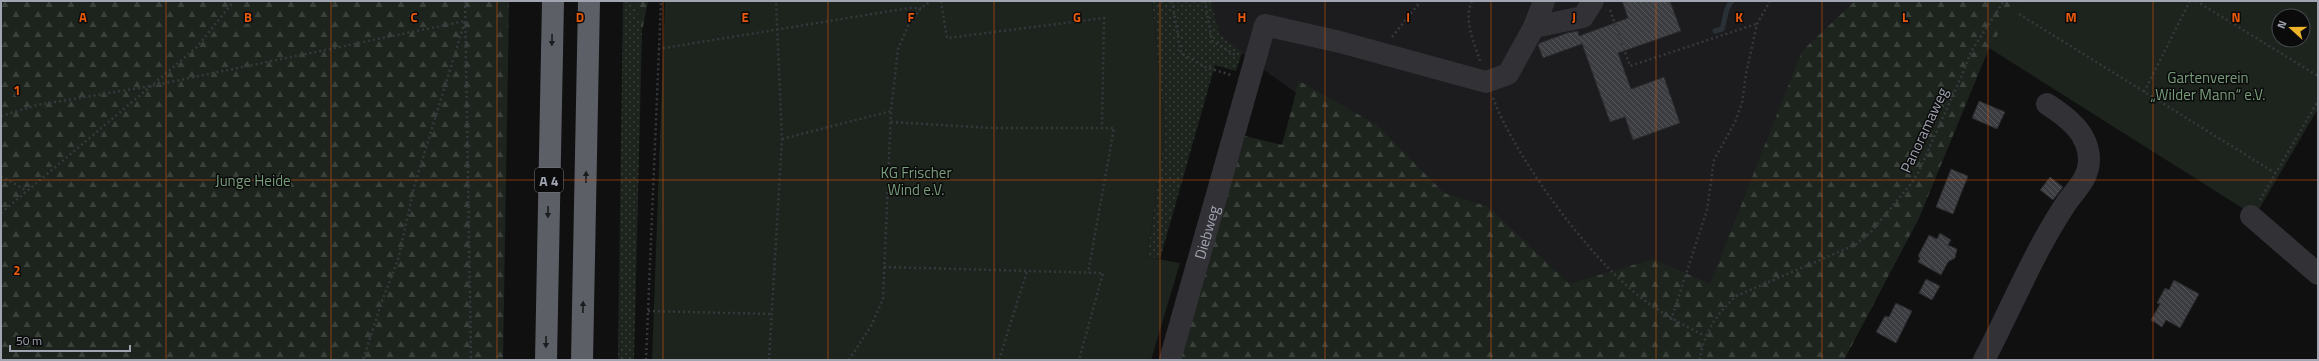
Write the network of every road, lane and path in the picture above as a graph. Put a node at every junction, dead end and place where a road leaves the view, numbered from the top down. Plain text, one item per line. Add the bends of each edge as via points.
1 (234, 1) edge
2 (466, 1) edge
3 (553, 1) edge
4 (589, 1) edge
5 (660, 1) edge
6 (776, 1) edge
7 (931, 1) edge
8 (941, 1) edge
9 (1172, 1) edge
10 (1205, 1) edge
11 (1421, 1) edge
12 (1472, 1) edge
13 (1544, 1) edge
14 (1770, 1) edge
15 (2004, 1) edge
16 (2190, 1) edge
17 (2196, 1) edge
18 (1601, 4) edge
19 (921, 8) junction
20 (2019, 14) dead end
21 (465, 21) junction
22 (1757, 24) junction
23 (1534, 27) junction
24 (777, 30) junction
25 (658, 49) junction
26 (1379, 52) junction
27 (1252, 69) junction
28 (2318, 76) edge
29 (1486, 82) junction
30 (151, 86) junction
31 (2144, 92) junction
32 (2318, 101) edge
33 (2047, 104) dead end
34 (891, 111) junction
35 (1, 116) edge
36 (891, 122) junction
37 (1102, 128) junction
38 (782, 139) junction
39 (2275, 173) junction
40 (1, 176) edge
41 (27, 191) junction
42 (1, 213) edge
43 (2251, 216) joint
44 (884, 267) junction
45 (1027, 271) junction
46 (1088, 273) junction
47 (2318, 274) edge
48 (648, 311) junction
49 (771, 314) junction
50 (1671, 320) junction
51 (1705, 336) junction
52 (1985, 357) edge
53 (363, 360) edge
54 (471, 360) edge
55 (546, 360) edge
56 (582, 360) edge
57 (646, 360) edge
58 (769, 360) edge
59 (849, 360) edge
60 (999, 360) edge
61 (1078, 360) edge
62 (1170, 360) edge
63 (1700, 360) edge

1 - 30 path via 197,47
2 - 21 path
3 -> 55 highway, A 4
56 -> 4 highway, A 4
5 - 25 path
6 - 24 path
7 - 19 path
8 - 37 path via 947,38 1104,18
9 - 27 path via 1181,53 1205,67
10 - 27 path via 1212,41
11 - 26 path
12 - 29 path via 1468,14 1469,28
13 - 23 street
14 - 22 path
15 - 51 path, Panoramaweg via 1966,61 1918,173 1870,233 1850,248 1736,296 1725,306
16 - 31 path
17 - 28 path
18 - 22 path via 1630,66
18 - 23 street via 1583,17
19 - 24 path
19 - 34 path via 908,26 898,49
20 - 31 path
21 - 30 path
21 - 53 path via 414,187 398,260
21 - 54 path
22 - 50 path via 1742,103 1735,122 1714,160 1707,210
23 - 29 street via 1508,74
24 - 25 path
24 - 38 path
25 - 48 path
26 - 27 street, Diebweg via 1265,25
26 - 29 street
27 - 62 street, Diebweg via 1251,107
29 - 50 path via 1498,112 1517,147 1559,208 1626,285
30 - 35 path via 37,106
30 - 41 path
31 - 39 path
32 - 39 path
33 - 52 street via 2062,114 2081,133 2089,159 2087,171 2030,266
34 - 36 path
34 - 38 path
36 - 37 path via 991,128
36 - 44 path
37 - 46 path via 1114,128
38 - 49 path
39 - 43 path
40 - 41 path
41 - 42 path
43 - 47 street
44 - 45 path
44 - 59 path via 883,299
45 - 46 path
45 - 60 path
46 - 61 path via 1103,273
48 - 49 path
48 - 57 path
49 - 58 path
50 - 51 path
51 - 63 path

